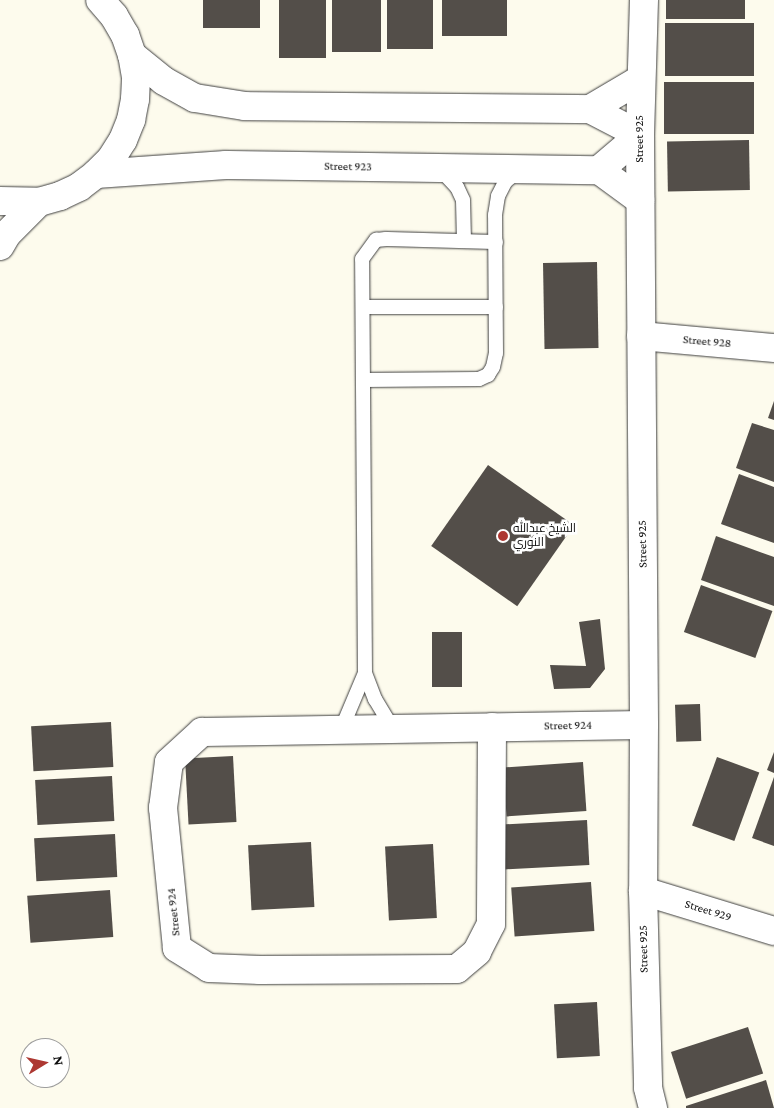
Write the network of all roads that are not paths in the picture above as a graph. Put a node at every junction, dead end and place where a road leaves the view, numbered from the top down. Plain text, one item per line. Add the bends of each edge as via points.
1 (644, 0) edge
2 (107, 5) edge
3 (132, 55) junction
4 (641, 78) junction
5 (590, 109) junction
6 (640, 135) junction
7 (438, 168) junction
8 (520, 169) junction
9 (599, 170) junction
10 (96, 174) junction
11 (640, 200) junction
12 (0, 201) edge
13 (39, 202) junction
14 (464, 241) junction
15 (496, 242) junction
16 (0, 246) edge
17 (363, 307) junction
18 (496, 308) junction
19 (640, 336) junction
20 (774, 348) edge
21 (364, 380) junction
22 (365, 673) junction
23 (644, 725) junction
24 (492, 727) junction
25 (393, 729) junction
26 (341, 730) junction
27 (643, 891) junction
28 (774, 930) edge
29 (647, 1101) edge

1 - 4 street, Street 925
2 - 3 street via 125,35
3 - 5 street via 164,81 195,98 245,106
3 - 10 street via 136,99 131,120 111,159
4 - 5 street
4 - 6 street, Street 925
5 - 6 street
6 - 9 street
6 - 11 street, Street 925
7 - 8 street, Street 923
7 - 10 street, Street 923 via 226,165
7 - 14 lane via 457,187 463,200
8 - 9 street, Street 923
8 - 15 lane via 505,182 498,196
9 - 11 street
10 - 13 street via 79,187
11 - 19 street, Street 925
12 - 13 street
13 - 16 street via 7,234
14 - 15 lane
14 - 17 lane via 376,240 362,259
15 - 18 lane
17 - 18 lane
17 - 21 lane
18 - 21 lane via 496,352 488,375 479,379
19 - 20 street, Street 928
19 - 23 street, Street 925
21 - 22 lane
22 - 25 lane via 375,699
22 - 26 lane
23 - 24 street, Street 924
23 - 27 street, Street 925
24 - 25 street, Street 924
24 - 26 street, Street 924 via 491,924 477,952 457,968 209,968 178,948 163,808 169,762 202,732
25 - 26 street, Street 924
27 - 28 street, Street 929
27 - 29 street, Street 925

